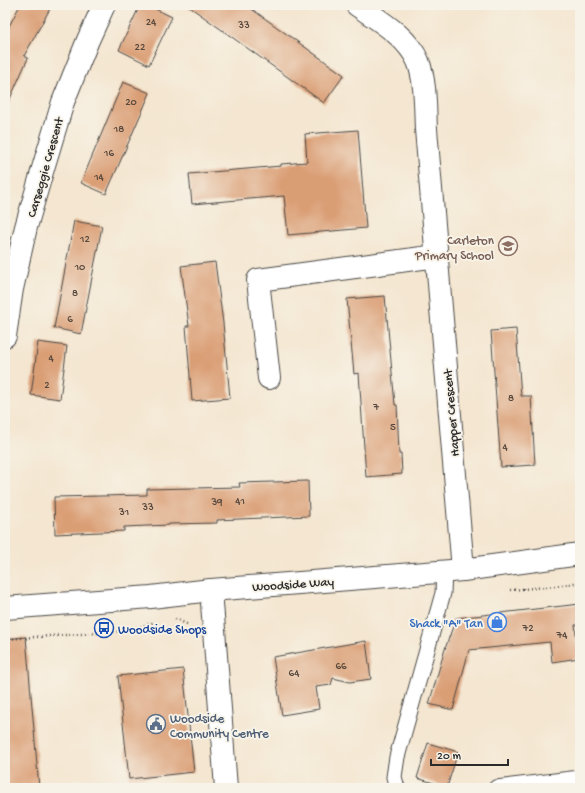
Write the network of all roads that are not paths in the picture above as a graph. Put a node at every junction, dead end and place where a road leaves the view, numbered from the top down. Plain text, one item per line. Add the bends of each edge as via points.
1 (104, 5) edge
2 (357, 5) edge
3 (437, 256) junction
4 (5, 336) edge
5 (269, 378) dead end
6 (580, 554) edge
7 (453, 571) junction
8 (211, 590) junction
9 (5, 608) edge
10 (580, 778) edge
11 (226, 788) edge
12 (397, 788) edge
13 (496, 788) edge

1 - 4 street, Carseggie Crescent via 63,102 44,165 26,227 12,289
2 - 3 street, Happer Crescent via 397,35 409,47 418,62 425,104
3 - 5 street via 258,280
3 - 7 street, Happer Crescent
6 - 7 street, Woodside Way
7 - 8 street, Woodside Way
7 - 12 lane via 443,593 397,757 394,777
8 - 9 street, Woodside Way
8 - 11 street
10 - 13 lane

